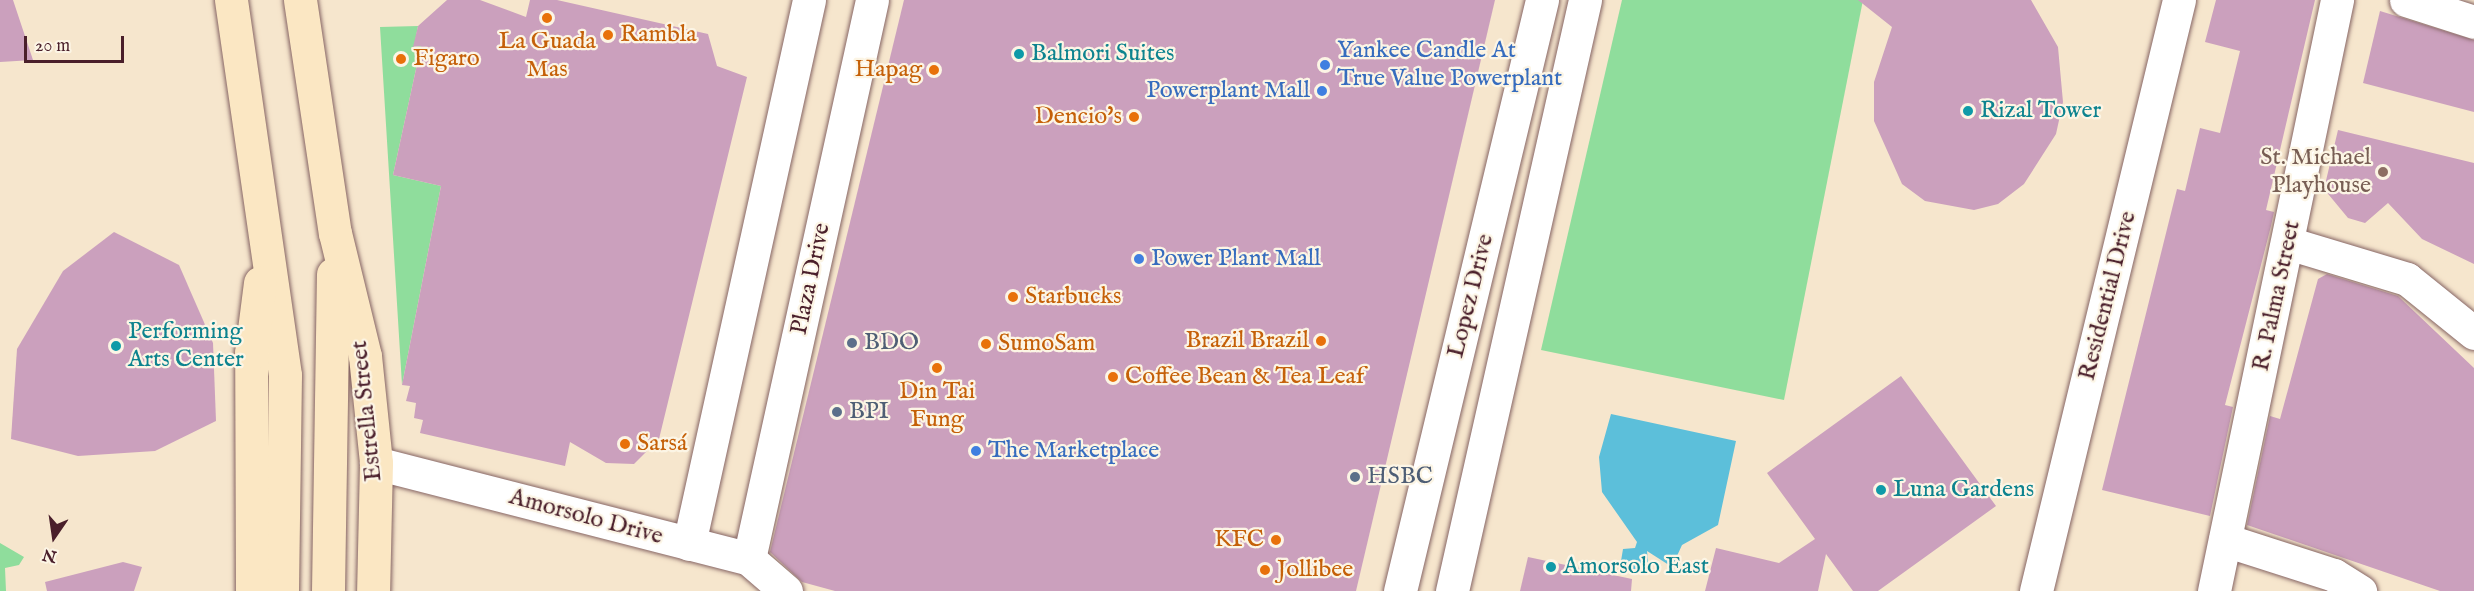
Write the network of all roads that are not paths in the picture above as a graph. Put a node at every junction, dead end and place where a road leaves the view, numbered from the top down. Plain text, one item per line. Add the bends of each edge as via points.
1 (231, 0) edge
2 (300, 0) edge
3 (808, 0) edge
4 (871, 0) edge
5 (1542, 0) edge
6 (1585, 0) edge
7 (2179, 0) edge
8 (2337, 0) edge
9 (2406, 0) edge
10 (2474, 22) edge
11 (335, 233) junction
12 (2288, 243) junction
13 (2474, 333) edge
14 (365, 356) junction
15 (272, 361) junction
16 (331, 365) junction
17 (376, 463) junction
18 (2225, 540) junction
19 (689, 544) junction
20 (750, 559) junction
21 (252, 591) edge
22 (282, 591) edge
23 (328, 591) edge
24 (374, 591) edge
25 (786, 591) edge
26 (1400, 591) edge
27 (1452, 591) edge
28 (2036, 591) edge
29 (2214, 591) edge
30 (2360, 591) edge

1 - 15 main road via 266,239
2 - 11 main road, Estrella Street
3 - 19 street
4 - 20 street, Plaza Drive
5 - 26 street, Lopez Drive
6 - 27 street, Lopez Drive
7 - 28 street, Residential Drive
8 - 12 street, R. Palma Street
9 - 10 street
11 - 14 main road, Estrella Street
11 - 16 main road, Estrella Street
12 - 13 street via 2407,279
12 - 18 street, R. Palma Street
14 - 16 main road
14 - 17 main road, Estrella Street
15 - 16 main road
15 - 21 main road
15 - 22 main road
16 - 23 main road, Estrella Street
17 - 19 street, Amorsolo Drive
17 - 24 main road, Estrella Street
18 - 29 street, R. Palma Street
18 - 30 street via 2334,575
19 - 20 street, Amorsolo Drive
20 - 25 street, Amorsolo Drive

